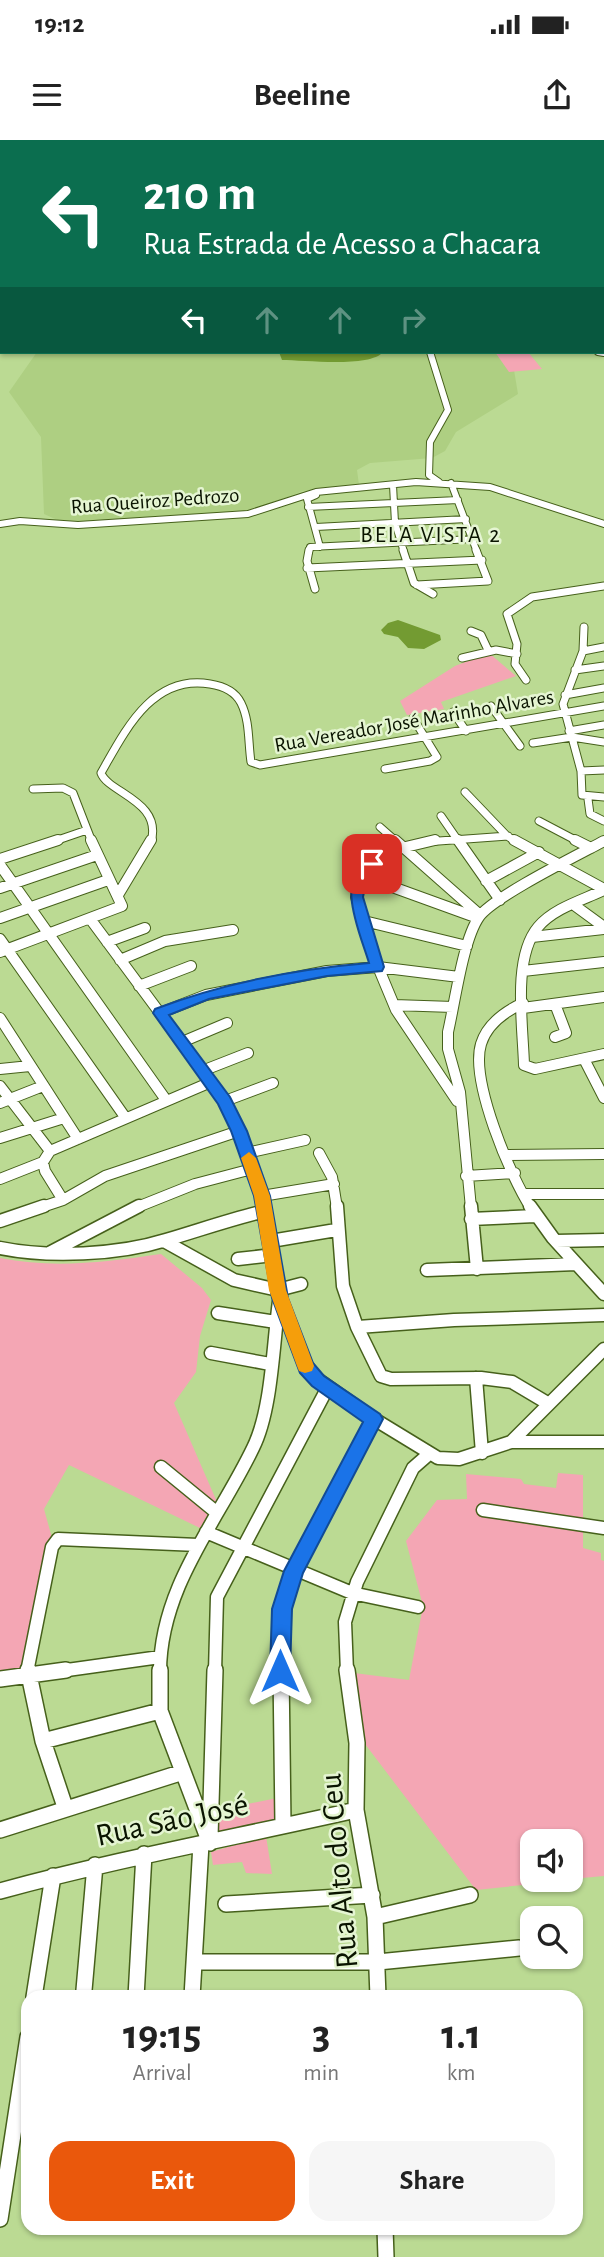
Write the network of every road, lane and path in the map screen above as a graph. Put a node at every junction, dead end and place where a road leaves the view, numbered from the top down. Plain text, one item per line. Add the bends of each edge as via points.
1 (429, 354) edge
2 (429, 354) edge
3 (416, 482) junction
4 (439, 482) junction
5 (393, 484) junction
6 (452, 484) junction
7 (458, 500) junction
8 (394, 502) junction
9 (308, 507) junction
10 (466, 519) junction
11 (395, 523) junction
12 (0, 524) edge
13 (604, 524) edge
14 (316, 527) junction
15 (474, 539) junction
16 (401, 543) junction
17 (320, 547) junction
18 (482, 560) junction
19 (407, 564) junction
20 (307, 568) junction
21 (416, 585) junction
22 (604, 586) edge
23 (315, 589) dead end
24 (433, 594) dead end
25 (584, 627) dead end
26 (471, 631) dead end
27 (604, 647) edge
28 (488, 650) junction
29 (583, 651) junction
30 (517, 654) junction
31 (462, 658) dead end
32 (600, 666) edge
33 (575, 670) junction
34 (604, 676) edge
35 (526, 680) dead end
36 (604, 688) edge
37 (565, 695) junction
38 (491, 706) dead end
39 (604, 706) edge
40 (453, 712) dead end
41 (563, 714) junction
42 (413, 718) dead end
43 (504, 723) junction
44 (604, 725) edge
45 (466, 731) junction
46 (570, 734) junction
47 (425, 738) junction
48 (604, 742) edge
49 (533, 743) dead end
50 (520, 746) dead end
51 (385, 769) dead end
52 (604, 770) edge
53 (581, 771) junction
54 (33, 789) dead end
55 (465, 792) dead end
56 (604, 797) edge
57 (588, 799) dead end
58 (441, 816) dead end
59 (539, 821) dead end
60 (604, 821) edge
61 (380, 827) dead end
62 (87, 830) junction
63 (507, 836) junction
64 (455, 837) junction
65 (604, 841) edge
66 (402, 847) junction
67 (591, 848) junction
68 (539, 852) junction
69 (97, 855) junction
70 (0, 859) edge
71 (563, 864) junction
72 (0, 865) edge
73 (362, 876) junction
74 (108, 880) junction
75 (486, 881) junction
76 (14, 884) junction
77 (0, 888) edge
78 (604, 889) edge
79 (118, 895) junction
80 (500, 900) junction
81 (574, 905) junction
82 (30, 908) junction
83 (479, 917) junction
84 (0, 918) edge
85 (91, 919) junction
86 (364, 921) junction
87 (145, 928) dead end
88 (604, 928) edge
89 (233, 930) dead end
90 (49, 935) junction
91 (532, 937) junction
92 (0, 939) edge
93 (107, 942) junction
94 (467, 946) junction
95 (4, 951) edge
96 (120, 960) junction
97 (604, 962) edge
98 (191, 965) dead end
99 (377, 967) junction
100 (523, 971) junction
101 (459, 977) junction
102 (139, 986) junction
103 (604, 997) edge
104 (555, 1004) junction
105 (394, 1005) junction
106 (523, 1006) junction
107 (453, 1007) junction
108 (160, 1013) junction
109 (0, 1018) edge
110 (227, 1023) dead end
111 (555, 1037) dead end
112 (183, 1042) junction
113 (248, 1053) dead end
114 (604, 1055) edge
115 (584, 1059) junction
116 (30, 1066) junction
117 (0, 1069) edge
118 (202, 1071) junction
119 (211, 1082) junction
120 (273, 1083) dead end
121 (0, 1086) edge
122 (43, 1086) junction
123 (603, 1094) edge
124 (166, 1100) junction
125 (5, 1101) edge
126 (225, 1101) junction
127 (459, 1106) junction
128 (125, 1116) junction
129 (64, 1118) junction
130 (32, 1129) junction
131 (239, 1131) junction
132 (0, 1138) edge
133 (78, 1139) junction
134 (305, 1140) dead end
135 (50, 1151) junction
136 (247, 1153) junction
137 (319, 1153) dead end
138 (604, 1154) edge
139 (507, 1155) junction
140 (43, 1163) junction
141 (252, 1169) junction
142 (515, 1173) junction
143 (466, 1176) junction
144 (0, 1179) edge
145 (334, 1184) junction
146 (523, 1194) junction
147 (604, 1195) edge
148 (262, 1196) junction
149 (63, 1200) junction
150 (265, 1210) junction
151 (535, 1216) junction
152 (471, 1219) junction
153 (0, 1221) edge
154 (336, 1230) junction
155 (604, 1240) edge
156 (164, 1241) junction
157 (271, 1241) junction
158 (556, 1241) junction
159 (0, 1248) edge
160 (49, 1254) junction
161 (273, 1255) junction
162 (238, 1259) dead end
163 (576, 1264) junction
164 (477, 1269) junction
165 (428, 1270) dead end
166 (301, 1284) dead end
167 (279, 1294) junction
168 (604, 1294) edge
169 (218, 1313) dead end
170 (604, 1315) edge
171 (276, 1322) junction
172 (358, 1327) junction
173 (604, 1349) edge
174 (211, 1353) dead end
175 (270, 1364) junction
176 (475, 1378) junction
177 (328, 1387) junction
178 (549, 1404) junction
179 (374, 1419) junction
180 (511, 1442) junction
181 (604, 1442) edge
182 (482, 1453) junction
183 (429, 1454) junction
184 (161, 1467) dead end
185 (483, 1510) dead end
186 (216, 1512) junction
187 (604, 1528) edge
188 (206, 1532) junction
189 (198, 1545) junction
190 (242, 1546) junction
191 (294, 1571) junction
192 (352, 1593) junction
193 (418, 1607) dead end
194 (160, 1657) junction
195 (27, 1674) junction
196 (0, 1679) edge
197 (160, 1711) junction
198 (43, 1741) junction
199 (183, 1772) junction
200 (65, 1807) junction
201 (356, 1810) junction
202 (283, 1825) junction
203 (0, 1830) edge
204 (205, 1844) junction
205 (144, 1854) junction
206 (95, 1865) junction
207 (53, 1876) junction
208 (0, 1892) edge
209 (372, 1895) junction
210 (470, 1895) dead end
211 (226, 1904) dead end
212 (375, 1917) junction
213 (519, 1948) dead end
214 (194, 1962) junction
215 (378, 1962) junction
216 (35, 1990) edge
217 (84, 1990) dead end
218 (136, 1990) edge
219 (192, 1990) edge
220 (379, 1990) edge
221 (21, 2083) edge
222 (0, 2219) edge
223 (385, 2235) edge
224 (386, 2257) edge

1 - 3 street via 444,411 425,442 425,475
2 - 4 street via 449,410 430,442 429,475
3 - 4 street
3 - 5 street
4 - 6 street
5 - 6 street
5 - 8 street
5 - 9 street via 310,496
5 - 12 street, Rua Queiroz Pedrozo via 316,492 248,514 78,526
6 - 7 street
6 - 13 street via 490,487
7 - 8 street
7 - 10 street
8 - 9 street
8 - 11 street
9 - 14 street
10 - 11 street
10 - 15 street
11 - 14 street
11 - 16 street
14 - 17 street
15 - 16 street
15 - 18 street
16 - 17 street
16 - 19 street
17 - 20 street via 310,547
18 - 19 street
18 - 21 street via 488,581
19 - 20 street
19 - 21 street
20 - 23 street
21 - 24 street
22 - 30 street via 532,597 509,612 506,618
25 - 29 street
26 - 28 street via 481,635
27 - 29 street
28 - 30 street
28 - 31 street
29 - 33 street
30 - 35 street via 518,670
32 - 33 street
32 - 34 street
33 - 37 street
36 - 37 street
37 - 41 street
38 - 43 street
39 - 41 street, Rua Vereador José Marinho Alvares
40 - 45 street
41 - 43 street, Rua Vereador José Marinho Alvares
41 - 46 street
42 - 47 street
43 - 45 street, Rua Vereador José Marinho Alvares
43 - 50 street
44 - 46 street
45 - 47 street, Rua Vereador José Marinho Alvares
46 - 48 street
46 - 49 street
46 - 53 street
47 - 51 street via 435,759
47 - 79 street, Rua Vereador José Marinho Alvares via 260,765 251,762 249,725 232,692 197,682 163,691 142,706 101,773 103,779 124,789 153,827 152,837
52 - 53 street
53 - 56 street via 582,795
54 - 62 street via 71,791
55 - 63 street
57 - 60 street via 590,814
58 - 64 street
59 - 67 street
61 - 66 street
62 - 69 street
62 - 70 street
63 - 64 street
63 - 68 street
64 - 66 street
64 - 75 street
65 - 67 street
66 - 73 street via 372,864
66 - 83 street
67 - 71 street
68 - 71 street
68 - 75 street
69 - 74 street
69 - 76 street
71 - 78 street
71 - 80 street
72 - 76 street
73 - 83 street
73 - 86 street via 356,897
74 - 79 street
74 - 82 street
75 - 80 street
76 - 77 street
76 - 82 street
78 - 81 street
79 - 85 street via 122,903 118,909
80 - 83 street
81 - 88 street
81 - 91 street via 537,928
82 - 84 street
82 - 90 street
83 - 94 street
85 - 90 street
85 - 93 street
86 - 94 street
86 - 99 street
87 - 93 street
88 - 91 street
89 - 96 street via 165,941
90 - 95 street
90 - 124 street
91 - 100 street
92 - 95 street
93 - 96 street
94 - 101 street
95 - 128 street
96 - 102 street
97 - 100 street
98 - 102 street
99 - 101 street
99 - 105 street
99 - 108 street via 327,971 206,995
100 - 106 street
101 - 107 street
102 - 108 street
103 - 104 street
104 - 106 street
104 - 111 street via 566,1034
105 - 107 street
105 - 127 street
106 - 115 street via 524,1065 535,1069
106 - 139 street via 510,1008 499,1018 480,1049 485,1102
107 - 127 street via 448,1049
108 - 112 street
109 - 116 street
110 - 112 street
112 - 118 street
113 - 118 street
114 - 115 street
115 - 123 street
116 - 117 street
116 - 122 street
118 - 119 street
119 - 124 street
119 - 126 street
120 - 126 street
121 - 125 street
122 - 125 street
122 - 129 street
124 - 128 street
125 - 130 street
126 - 131 street
127 - 143 street
128 - 133 street
129 - 130 street
129 - 133 street
130 - 132 street
130 - 135 street
131 - 136 street
131 - 149 street via 105,1176
133 - 135 street
134 - 136 street
135 - 140 street
136 - 141 street
137 - 145 street via 333,1173
138 - 139 street
139 - 142 street
140 - 144 street
140 - 149 street
141 - 148 street
141 - 160 street via 195,1184 123,1213
142 - 143 street
142 - 146 street
143 - 152 street
145 - 148 street
145 - 154 street
146 - 147 street
146 - 151 street
148 - 150 street
149 - 153 street
150 - 156 street
150 - 157 street
151 - 152 street
151 - 158 street
152 - 164 street
154 - 157 street
154 - 172 street via 341,1277
155 - 158 street
156 - 160 street via 108,1251
156 - 167 street via 234,1280
157 - 161 street
158 - 163 street
159 - 160 street
161 - 162 street
161 - 167 street
163 - 164 street
163 - 168 street
164 - 165 street
166 - 167 street
167 - 171 street
167 - 177 street via 306,1368
169 - 171 street
170 - 172 street
171 - 175 street
172 - 176 street via 379,1373 386,1378
173 - 178 street
174 - 175 street
175 - 186 street via 259,1434
176 - 178 street via 519,1384
176 - 182 street
177 - 179 street
177 - 190 street
178 - 180 street
179 - 183 street
179 - 191 street
180 - 181 street
180 - 182 street
182 - 183 street via 448,1460
183 - 192 street, Rua Alto do Ceu via 413,1468
184 - 186 street
185 - 187 street
186 - 188 street
188 - 189 street
188 - 190 street
189 - 194 street via 168,1611
189 - 195 street via 58,1539 52,1547
190 - 191 street
190 - 204 street via 218,1597
191 - 192 street
191 - 202 street via 281,1623
192 - 193 street
192 - 201 street, Rua Alto do Ceu via 343,1637 357,1743
194 - 195 street
194 - 197 street
195 - 196 street
195 - 198 street
197 - 198 street
197 - 199 street
198 - 200 street
199 - 200 street
199 - 204 street
200 - 203 street
201 - 202 street, Rua São José
201 - 209 street, Rua Alto do Ceu
202 - 204 street, Rua São José
204 - 205 street, Rua São José
204 - 214 street
205 - 206 street, Rua São José
205 - 218 street
206 - 207 street, Rua São José
206 - 217 street
207 - 208 street, Rua São José
207 - 216 street
209 - 211 street
209 - 212 street, Rua Alto do Ceu
210 - 212 street
212 - 215 street, Rua Alto do Ceu
213 - 215 street
214 - 215 street
214 - 219 street
215 - 220 street, Rua Alto do Ceu
221 - 222 street
223 - 224 street

